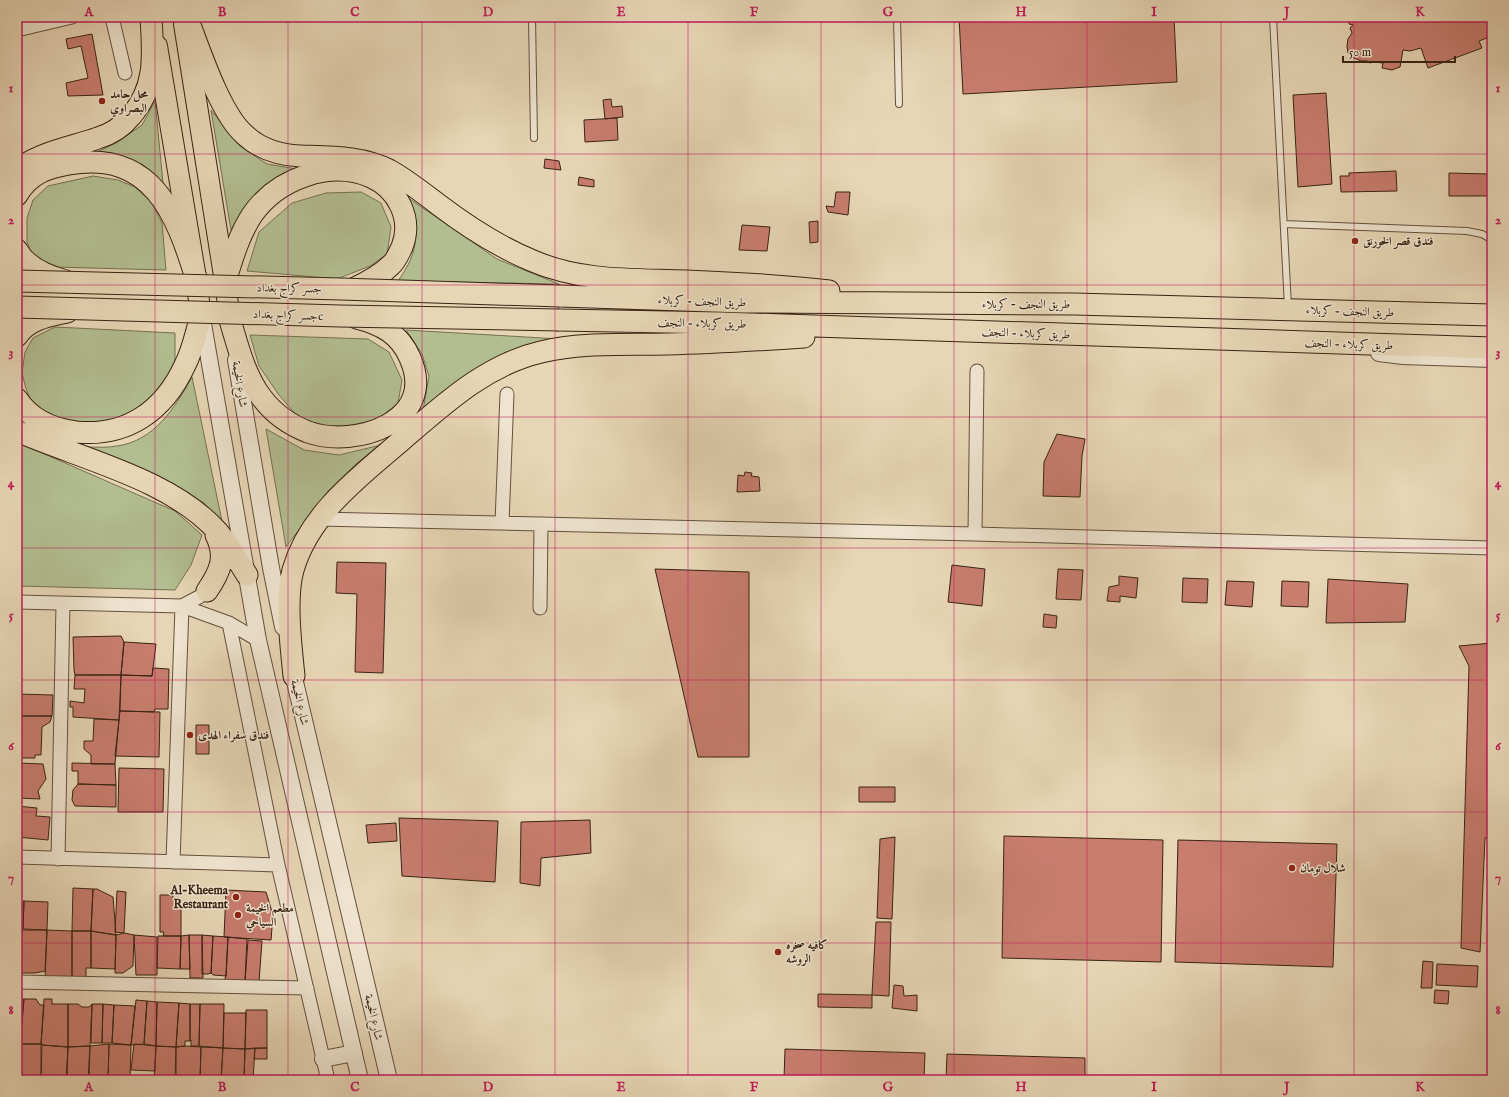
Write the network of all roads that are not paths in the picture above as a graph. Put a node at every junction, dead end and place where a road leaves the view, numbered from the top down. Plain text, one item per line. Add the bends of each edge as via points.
1 (72, 17) edge
2 (112, 17) edge
3 (152, 17) edge
4 (183, 17) edge
5 (187, 17) edge
6 (532, 17) edge
7 (897, 17) edge
8 (1273, 17) edge
9 (39, 21) edge
10 (17, 30) edge
11 (125, 73) dead end
12 (899, 104) dead end
13 (534, 138) dead end
14 (17, 171) edge
15 (17, 196) edge
16 (1284, 224) junction
17 (1492, 240) edge
18 (17, 250) edge
19 (196, 278) junction
20 (17, 281) edge
21 (225, 282) junction
22 (85, 284) junction
23 (353, 289) junction
24 (560, 296) joint
25 (929, 303) junction
26 (17, 307) edge
27 (86, 309) junction
28 (1288, 310) junction
29 (1492, 315) edge
30 (201, 316) junction
31 (353, 316) junction
32 (230, 320) junction
33 (559, 320) joint
34 (928, 330) junction
35 (17, 336) edge
36 (1342, 344) junction
37 (1492, 348) edge
38 (1492, 359) edge
39 (977, 370) dead end
40 (507, 394) dead end
41 (17, 399) edge
42 (17, 431) edge
43 (319, 519) junction
44 (207, 521) junction
45 (502, 523) junction
46 (237, 524) junction
47 (541, 524) junction
48 (975, 534) junction
49 (1492, 548) edge
50 (234, 556) junction
51 (247, 575) junction
52 (207, 591) junction
53 (17, 602) edge
54 (63, 604) junction
55 (182, 606) junction
56 (540, 608) dead end
57 (229, 623) junction
58 (258, 640) junction
59 (294, 676) junction
60 (17, 857) edge
61 (58, 859) junction
62 (173, 862) junction
63 (278, 865) junction
64 (17, 982) edge
65 (306, 988) junction
66 (354, 1053) junction
67 (323, 1059) junction
68 (328, 1080) edge
69 (360, 1080) edge
70 (389, 1080) edge

1 - 9 street
2 - 11 street
3 - 14 highway via 152,69 148,88 141,103 125,123 100,138 49,153
3 - 19 main road
4 - 21 main road
5 - 25 highway via 225,106 235,124 256,144 284,154 343,158 374,164 389,170 482,235 534,262 594,277 733,282
6 - 13 lane
7 - 12 lane
8 - 16 lane
9 - 10 street
15 - 19 highway via 28,180 37,173 60,165 95,162 126,168 148,182 160,195 170,211
16 - 17 lane via 1467,231 1482,234
16 - 28 lane
18 - 22 highway, bridge via 27,263 51,277
19 - 30 main road
20 - 22 highway, جسر كراج بغداد, bridge
21 - 23 highway via 236,248 252,215 261,204 290,182 301,177 324,172 348,172 370,177 388,188 403,211 406,228 405,239 392,265 368,283
21 - 32 main road
22 - 23 highway, جسر كراج بغداد, bridge
23 - 24 highway, جسر كراج بغداد, bridge
24 - 25 highway, طريق النجف - کربلاء via 744,302
25 - 28 highway, طريق النجف - کربلاء
26 - 27 highway, جسر كراج بغدادc, bridge
27 - 31 highway, جسر كراج بغدادc, bridge
27 - 35 highway, bridge via 40,318 25,327
28 - 29 highway, طريق النجف - کربلاء
30 - 41 highway via 186,364 172,388 146,415 121,428 94,433 60,429 34,417
30 - 46 street
31 - 32 highway, bridge via 384,327 402,343 413,364 415,388 411,402 397,420 365,434 335,437 309,432 274,412 251,381
31 - 33 highway, جسر كراج بغدادc, bridge
32 - 59 street, شارع الخيمة via 271,568
33 - 34 highway, طريق کربلاء - النجف
34 - 36 highway, طريق کربلاء - النجف
34 - 43 highway via 768,340 581,345 522,357 467,386 357,478
36 - 37 highway, طريق کربلاء - النجف
36 - 38 street via 1383,354
39 - 48 street
40 - 45 street
42 - 44 highway via 152,485 174,496
43 - 45 street
43 - 59 highway via 301,547 292,571 290,622
44 - 50 highway via 219,533
44 - 52 highway via 222,548 215,579
45 - 47 street
46 - 50 street
46 - 51 street
47 - 48 street
47 - 56 street
48 - 49 street
50 - 51 highway
50 - 52 street via 228,573
51 - 58 street
52 - 55 street
53 - 54 street
54 - 55 street
54 - 61 street
55 - 57 street
55 - 62 street
57 - 58 street
57 - 63 street
58 - 66 street
59 - 70 street, شارع الخيمة
60 - 61 street
61 - 62 street
62 - 63 street
63 - 65 street
64 - 65 street
65 - 67 street
66 - 67 street
66 - 69 street
67 - 68 street

